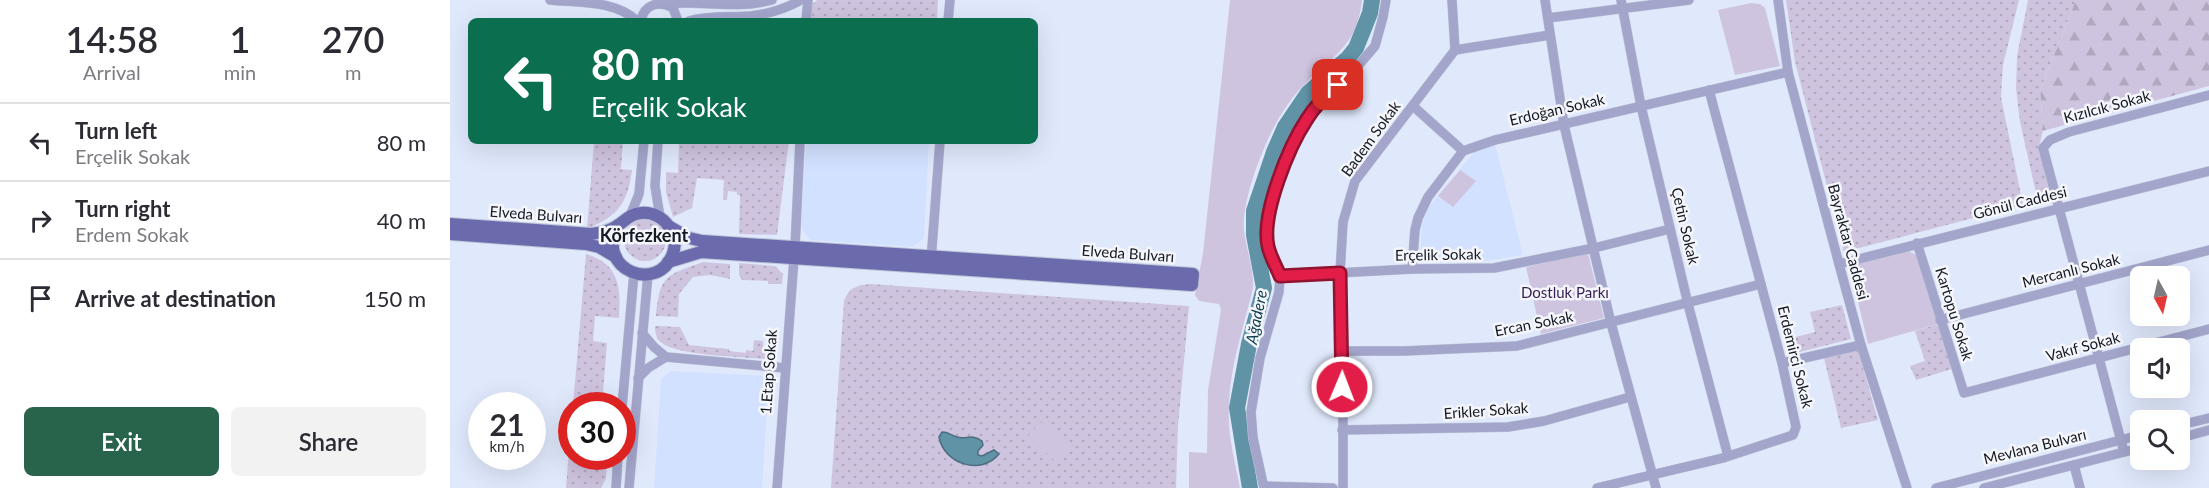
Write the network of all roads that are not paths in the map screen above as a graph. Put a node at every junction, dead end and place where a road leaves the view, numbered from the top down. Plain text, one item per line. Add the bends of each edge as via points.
1 (550, 0) edge
2 (772, 0) edge
3 (801, 0) edge
4 (807, 0) edge
5 (950, 0) edge
6 (1386, 0) edge
7 (1452, 0) edge
8 (1545, 0) edge
9 (1689, 0) edge
10 (1778, 0) edge
11 (652, 2) edge
12 (668, 4) junction
13 (1622, 5) edge
14 (634, 18) edge
15 (641, 18) edge
16 (678, 18) edge
17 (700, 18) edge
18 (806, 18) edge
19 (948, 18) edge
20 (1548, 18) junction
21 (1550, 35) junction
22 (1455, 50) junction
23 (1788, 72) junction
24 (1709, 90) junction
25 (2209, 95) edge
26 (1413, 106) junction
27 (1641, 106) junction
28 (1564, 125) junction
29 (644, 144) edge
30 (658, 144) edge
31 (800, 144) edge
32 (940, 144) edge
33 (1463, 151) junction
34 (2209, 171) edge
35 (2059, 209) junction
36 (630, 216) junction
37 (660, 218) junction
38 (450, 224) edge
39 (618, 225) junction
40 (670, 227) junction
41 (1671, 229) junction
42 (450, 234) edge
43 (1917, 243) junction
44 (1594, 248) junction
45 (2209, 250) edge
46 (794, 253) junction
47 (616, 257) junction
48 (668, 262) junction
49 (931, 262) junction
50 (1839, 264) junction
51 (1412, 269) junction
52 (634, 273) junction
53 (1340, 273) junction
54 (648, 274) junction
55 (1280, 276) junction
56 (1761, 284) junction
57 (2079, 284) junction
58 (1688, 304) junction
59 (1940, 320) junction
60 (1611, 323) junction
61 (2209, 329) edge
62 (642, 333) junction
63 (1861, 345) junction
64 (1343, 351) junction
65 (666, 357) junction
66 (2099, 358) junction
67 (1782, 363) junction
68 (784, 368) junction
69 (638, 378) junction
70 (623, 392) edge
71 (1964, 393) joint
72 (1630, 397) junction
73 (2209, 418) edge
74 (2190, 423) edge
75 (1342, 430) junction
76 (2209, 430) edge
77 (2190, 435) edge
78 (2130, 438) edge
79 (2121, 440) junction
80 (2130, 450) edge
81 (2124, 452) junction
82 (1728, 456) junction
83 (2074, 465) junction
84 (617, 470) edge
85 (1653, 475) junction
86 (1264, 487) edge
87 (616, 488) edge
88 (629, 488) edge
89 (777, 488) edge
90 (1333, 488) edge
91 (1343, 488) edge
92 (1597, 488) edge
93 (1656, 488) edge
94 (1907, 488) edge
95 (1936, 488) edge
96 (1984, 488) edge
97 (2080, 488) edge

1 - 14 street via 606,5
2 - 12 street via 750,5 681,1
3 - 17 street via 751,16
4 - 18 street
5 - 19 street
6 - 55 street via 1375,46 1306,119 1281,173 1269,209 1267,245
7 - 22 street
8 - 20 street
9 - 13 street
10 - 23 street, Bayraktar Caddesi
11 - 12 street
11 - 15 street
12 - 16 street
13 - 20 street
13 - 27 street, Çetin Sokak
20 - 21 street
21 - 22 street
21 - 28 street
22 - 26 street, Badem Sokak
23 - 24 street, Erdoğan Sokak
23 - 50 street, Bayraktar Caddesi
24 - 27 street, Erdoğan Sokak
24 - 56 street, Erdemirci Sokak
25 - 35 street, Kızılcık Sokak via 2050,140 2043,153
26 - 33 street
26 - 53 street, Badem Sokak via 1355,181 1343,222
27 - 28 street, Erdoğan Sokak
27 - 41 street, Çetin Sokak
28 - 33 street, Erdoğan Sokak
28 - 44 street
29 - 36 street via 639,194
30 - 37 street via 655,186
31 - 46 street, 1.Etap Sokak
32 - 49 street
33 - 51 street via 1421,208
34 - 35 street, Gönül Caddesi
35 - 43 street, Gönül Caddesi
35 - 57 street, Kızılcık Sokak
36 - 37 main road via 644,213
36 - 39 main road
37 - 40 main road
38 - 39 main road, Elveda Bulvarı via 576,234 602,232
39 - 47 main road via 612,243
40 - 46 main road, Elveda Bulvarı via 702,241
40 - 48 main road via 674,248
41 - 44 street, Erçelik Sokak
41 - 58 street, Çetin Sokak
42 - 47 main road, Elveda Bulvarı via 586,244
43 - 50 street, Gönül Caddesi
43 - 59 street, Kartopu Sokak
44 - 51 street, Erçelik Sokak via 1494,268
44 - 60 street
45 - 57 street, Mercanlı Sokak
46 - 48 main road, Elveda Bulvarı via 701,252
46 - 49 main road, Elveda Bulvarı
46 - 68 street, 1.Etap Sokak
47 - 52 main road
48 - 54 main road
49 - 49 main road, Elveda Bulvarı via 1192,285 1193,274
50 - 63 street, Bayraktar Caddesi
51 - 53 street, Erçelik Sokak
52 - 54 main road
52 - 70 street
53 - 55 street, Erçelik Sokak
53 - 64 street, Badem Sokak
54 - 62 street
55 - 86 street via 1278,302 1263,347 1251,412
56 - 58 street, Ercan Sokak
56 - 67 street, Erdemirci Sokak
57 - 59 street, Mercanlı Sokak
57 - 66 street, Kızılcık Sokak
58 - 60 street, Ercan Sokak
58 - 82 street, Çetin Sokak
59 - 71 street, Kartopu Sokak
60 - 64 street, Ercan Sokak via 1517,346
60 - 72 street
61 - 66 street, Vakıf Sokak
62 - 65 street
62 - 69 street
63 - 67 street
63 - 94 street, Bayraktar Caddesi
64 - 75 street, Badem Sokak
65 - 68 street
65 - 69 street
66 - 71 street, Vakıf Sokak
66 - 79 street, Kızılcık Sokak
67 - 82 street, Erdemirci Sokak via 1796,427 1793,435
68 - 89 street, 1.Etap Sokak
69 - 88 street
72 - 75 street, Erikler Sokak via 1508,428
72 - 85 street
73 - 74 street
75 - 91 street, Badem Sokak
76 - 77 street
78 - 79 street, Mevlana Bulvarı
79 - 81 street, Kızılcık Sokak
79 - 95 street, Mevlana Bulvarı
80 - 81 street, Mevlana Bulvarı
81 - 83 street, Mevlana Bulvarı
82 - 85 street, Erdemirci Sokak
83 - 96 street, Mevlana Bulvarı
83 - 97 street
84 - 87 street
85 - 92 street, Erdemirci Sokak
85 - 93 street
86 - 90 street

